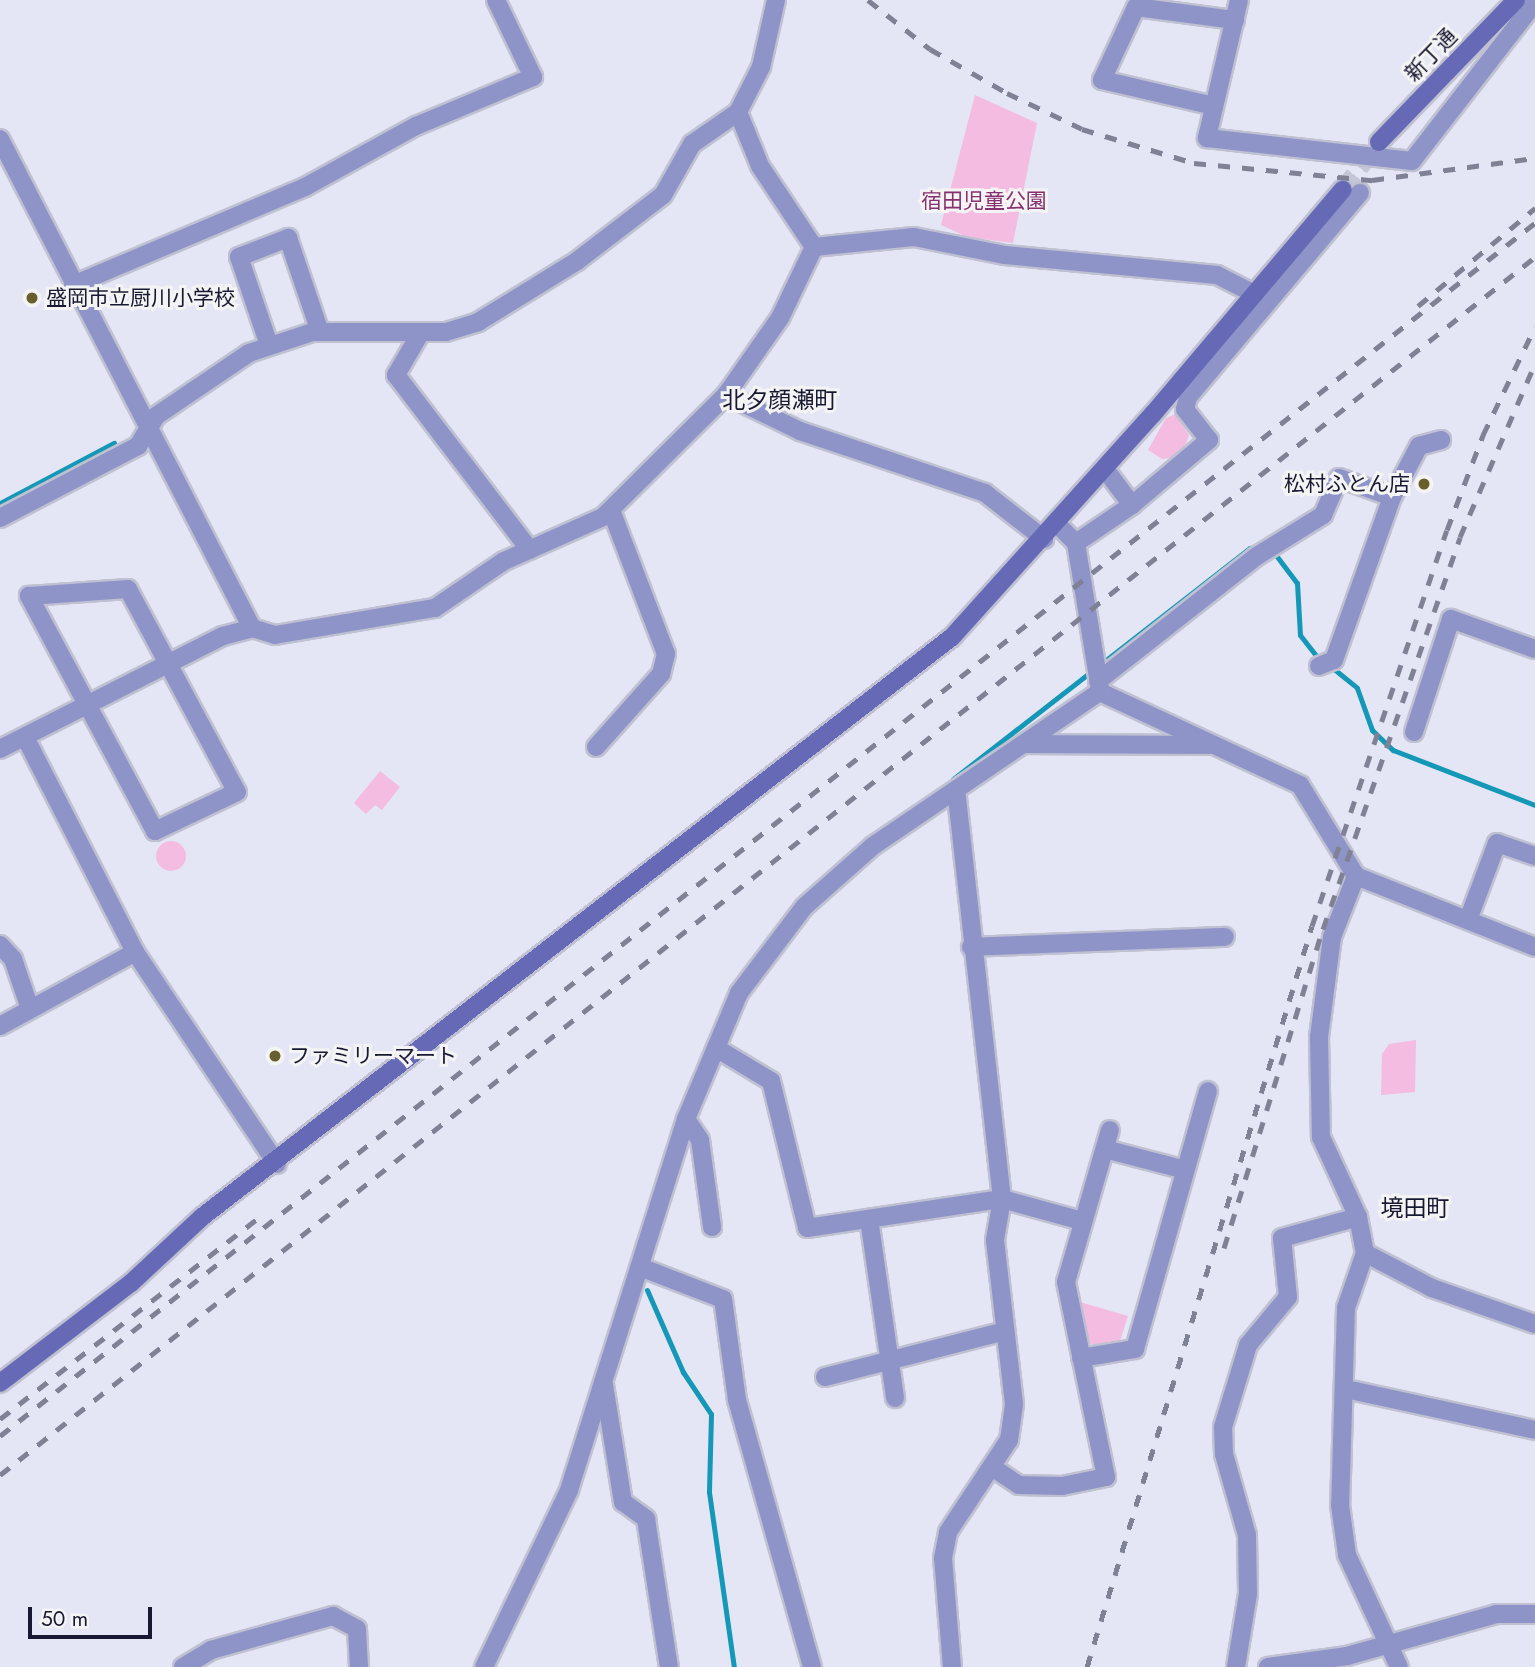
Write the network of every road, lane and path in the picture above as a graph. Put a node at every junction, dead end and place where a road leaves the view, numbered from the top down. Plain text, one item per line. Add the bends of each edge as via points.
1 (496, 0) edge
2 (776, 0) edge
3 (1239, 0) edge
4 (1516, 0) edge
5 (1525, 0) edge
6 (1235, 20) junction
7 (1214, 106) junction
8 (738, 113) junction
9 (0, 139) edge
10 (1379, 142) tunnel mouth
11 (814, 247) junction
12 (73, 285) junction
13 (1250, 292) junction
14 (421, 331) junction
15 (320, 332) junction
16 (269, 345) junction
17 (726, 394) junction
18 (146, 432) junction
19 (1441, 440) dead end
20 (1105, 469) junction
21 (1392, 498) junction
22 (1132, 505) junction
23 (611, 510) junction
24 (0, 518) edge
25 (1057, 524) junction
26 (1044, 539) junction
27 (1076, 543) junction
28 (530, 551) junction
29 (252, 628) junction
30 (1535, 649) edge
31 (169, 663) junction
32 (1326, 663) dead end
33 (1099, 686) junction
34 (90, 704) junction
35 (1414, 732) dead end
36 (25, 737) junction
37 (1024, 744) junction
38 (1215, 745) junction
39 (596, 747) dead end
40 (0, 749) edge
41 (957, 795) junction
42 (1535, 856) edge
43 (1356, 876) junction
44 (1468, 920) junction
45 (1225, 937) dead end
46 (0, 945) edge
47 (971, 947) junction
48 (1535, 947) edge
49 (135, 952) junction
50 (30, 1009) junction
51 (0, 1026) edge
52 (716, 1048) junction
53 (1208, 1091) dead end
54 (686, 1119) junction
55 (1110, 1130) dead end
56 (1105, 1149) junction
57 (277, 1164) junction
58 (1182, 1169) junction
59 (1002, 1199) junction
60 (1358, 1217) junction
61 (869, 1219) junction
62 (1082, 1221) junction
63 (712, 1227) dead end
64 (1365, 1253) junction
65 (640, 1267) junction
66 (1535, 1324) edge
67 (1002, 1332) junction
68 (891, 1359) junction
69 (1081, 1359) junction
70 (824, 1377) dead end
71 (0, 1383) edge
72 (603, 1383) junction
73 (1346, 1389) junction
74 (895, 1398) dead end
75 (1535, 1430) edge
76 (992, 1467) junction
77 (1535, 1614) edge
78 (1389, 1645) junction
79 (183, 1667) edge
80 (359, 1667) edge
81 (484, 1667) edge
82 (669, 1667) edge
83 (812, 1667) edge
84 (952, 1667) edge
85 (1236, 1667) edge
86 (1268, 1667) edge
87 (1399, 1667) edge

1 - 12 street via 533,77 427,120 305,187
2 - 8 street via 761,67
3 - 6 street
4 - 10 street, 新丁通
5 - 7 street via 1529,10 1412,161 1207,138
6 - 7 street
6 - 7 street via 1136,7 1102,80
8 - 11 street via 760,166
8 - 14 street via 692,144 663,195 578,261 478,322 446,332
9 - 12 street
11 - 13 street via 914,237 1005,255 1217,275
11 - 17 street via 780,318
12 - 18 street
13 - 20 street
13 - 22 street via 1351,191 1188,397 1185,410 1209,440
14 - 15 street
14 - 28 street via 396,375
15 - 16 street
15 - 16 street via 288,239 239,257
16 - 18 street via 156,416
17 - 23 street
17 - 26 street via 800,431 985,493
18 - 24 street via 138,446
18 - 29 street
19 - 21 street via 1419,446
20 - 22 street
20 - 25 street
21 - 32 street
21 - 33 street via 1339,478 1323,515 1273,551 1257,556
22 - 27 street
23 - 28 street via 579,531
23 - 39 street via 666,654 661,674
25 - 26 street
25 - 27 street
26 - 57 street via 952,637
27 - 33 street
28 - 29 street via 435,608 275,635
29 - 31 street
30 - 35 street via 1451,618
31 - 34 street
31 - 34 street via 128,589 29,596
31 - 34 street via 237,792 155,831
33 - 37 street
33 - 38 street
34 - 36 street
36 - 40 street
36 - 49 street
37 - 38 street
37 - 41 street
38 - 43 street via 1300,785
41 - 47 street
41 - 52 street via 945,796 873,846 804,907 739,993
42 - 44 street via 1497,842
43 - 44 street
43 - 60 street via 1332,937 1319,1037 1321,1137
44 - 48 street
45 - 47 street
46 - 50 street via 13,960
47 - 59 street
49 - 50 street
49 - 57 street
50 - 51 street
52 - 54 street
52 - 61 street via 771,1081 807,1228
53 - 58 street
54 - 63 street via 700,1140
54 - 65 street
55 - 56 street
56 - 58 street
56 - 62 street
57 - 71 street
58 - 69 street via 1135,1349
59 - 61 street
59 - 62 street
59 - 67 street via 995,1240
60 - 64 street
60 - 85 street via 1282,1238 1288,1297 1248,1345 1223,1427 1224,1454 1247,1535 1248,1594
61 - 68 street
62 - 69 street via 1066,1282
64 - 66 street via 1432,1288
64 - 73 street via 1346,1308
65 - 72 street
65 - 83 street via 723,1298 737,1400
67 - 68 street
67 - 76 street via 1013,1414 1009,1440
68 - 70 street
68 - 74 street
69 - 76 street via 1106,1478 1062,1486 1018,1485
72 - 81 street via 548,1546
72 - 82 street via 623,1502 646,1519
73 - 75 street
73 - 78 street via 1340,1505 1347,1555
76 - 84 street via 948,1532 943,1558
77 - 78 street via 1496,1614
78 - 86 street
78 - 87 street
79 - 80 street via 211,1650 333,1616 357,1629

